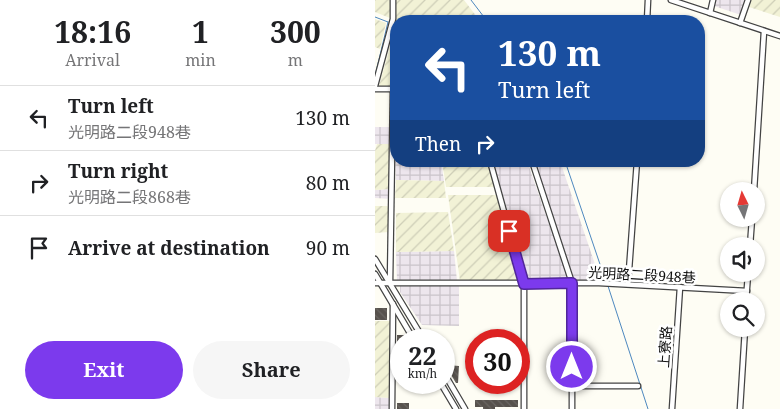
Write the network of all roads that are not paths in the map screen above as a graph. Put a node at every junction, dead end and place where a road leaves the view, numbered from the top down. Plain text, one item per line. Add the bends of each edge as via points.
1 (393, 0) edge
2 (648, 0) edge
3 (671, 0) edge
4 (713, 0) edge
5 (748, 0) edge
6 (710, 13) junction
7 (393, 15) edge
8 (647, 15) edge
9 (740, 22) junction
10 (390, 30) edge
11 (764, 31) junction
12 (780, 36) edge
13 (375, 87) edge
14 (390, 88) edge
15 (392, 167) edge
16 (492, 167) edge
17 (534, 167) edge
18 (637, 167) edge
19 (755, 182) edge
20 (375, 259) edge
21 (375, 274) edge
22 (748, 282) edge
23 (377, 283) edge
24 (388, 283) junction
25 (572, 283) junction
26 (524, 284) junction
27 (628, 284) junction
28 (680, 288) junction
29 (747, 291) joint
30 (393, 304) junction
31 (408, 329) edge
32 (417, 329) edge
33 (744, 337) edge
34 (572, 386) junction
35 (637, 386) dead end
36 (455, 392) edge
37 (447, 394) edge
38 (392, 409) edge
39 (456, 409) edge
40 (465, 409) edge
41 (524, 409) edge
42 (572, 409) edge
43 (672, 409) edge
44 (740, 409) edge

1 - 7 street
2 - 8 street
3 - 6 street
4 - 6 street
5 - 9 street
6 - 9 street
9 - 11 street
10 - 13 street
11 - 12 street
11 - 19 street
13 - 14 street
15 - 24 street
16 - 26 street
17 - 25 street
18 - 27 street
20 - 24 street
21 - 23 street
22 - 29 street
23 - 24 street, 光明路二段948巷
23 - 30 street
24 - 26 street, 光明路二段948巷
24 - 32 street
25 - 26 street, 光明路二段948巷
25 - 27 street, 光明路二段948巷
25 - 34 street
26 - 41 street
27 - 28 street, 光明路二段948巷
28 - 29 street, 光明路二段948巷
28 - 43 street, 上寮路
30 - 31 street
30 - 38 street
33 - 44 street
34 - 35 street
34 - 42 street
36 - 40 street
37 - 39 street

